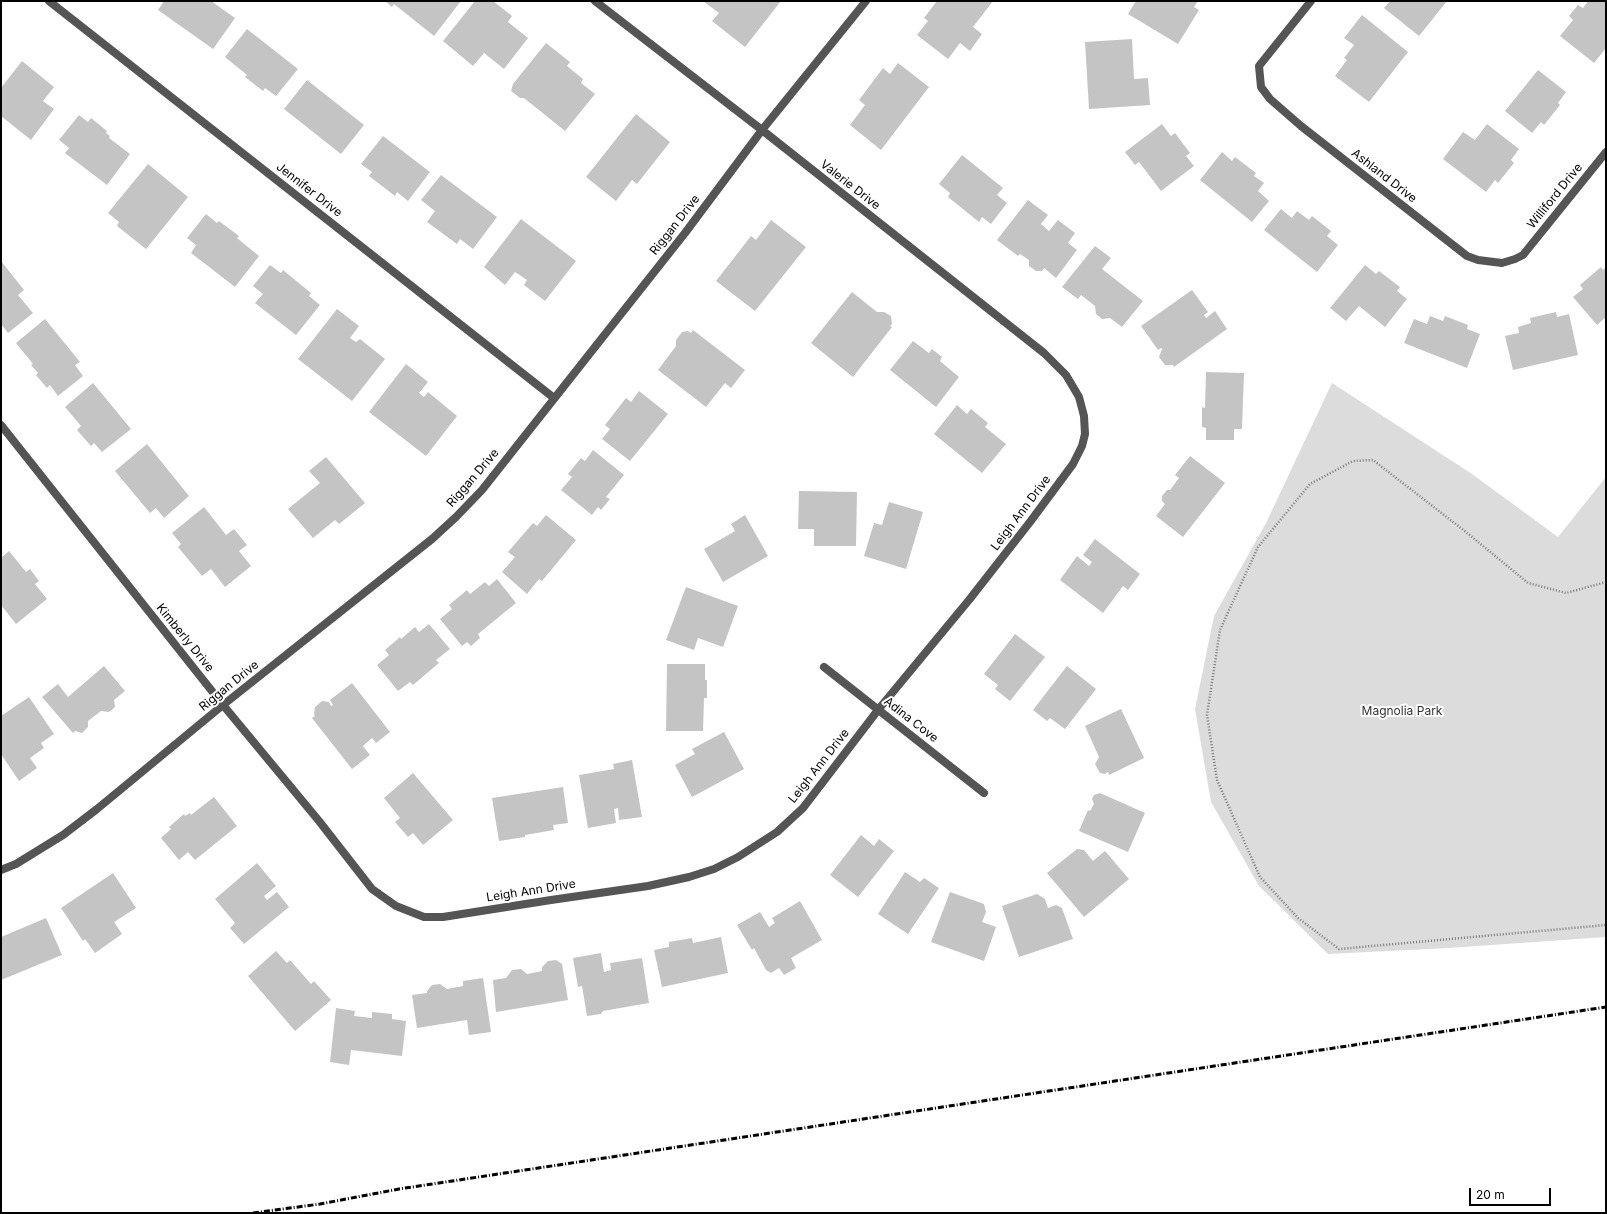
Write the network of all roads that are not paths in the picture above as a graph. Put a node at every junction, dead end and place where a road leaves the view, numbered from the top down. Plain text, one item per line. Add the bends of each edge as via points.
1 (49, 1) edge
2 (595, 1) edge
3 (866, 1) edge
4 (1311, 1) edge
5 (762, 130) junction
6 (1606, 152) edge
7 (1523, 255) joint
8 (1079, 397) joint
9 (554, 398) junction
10 (1, 425) edge
11 (824, 667) dead end
12 (223, 705) junction
13 (878, 710) junction
14 (984, 793) dead end
15 (1, 870) edge
16 (406, 911) joint

1 - 9 street, Jennifer Drive
2 - 5 street, Valerie Drive
3 - 5 street, Riggan Drive
4 - 7 street, Ashland Drive via 1259,66 1261,88 1270,99 1467,256 1502,263
5 - 8 street, Valerie Drive via 1044,353 1066,375
5 - 9 street, Riggan Drive via 685,233
6 - 7 street, Williford Drive
8 - 13 street, Leigh Ann Drive via 1085,434 1073,464 969,600
9 - 12 street, Riggan Drive via 482,490 456,517 432,539
10 - 12 street, Kimberly Drive
11 - 13 street, Adina Cove
12 - 15 street, Riggan Drive via 98,809 63,835 16,864
12 - 16 street, Kimberly Drive via 372,889
13 - 14 street, Adina Cove
13 - 16 street, Leigh Ann Drive via 803,808 777,832 714,869 648,886 443,917 424,917

